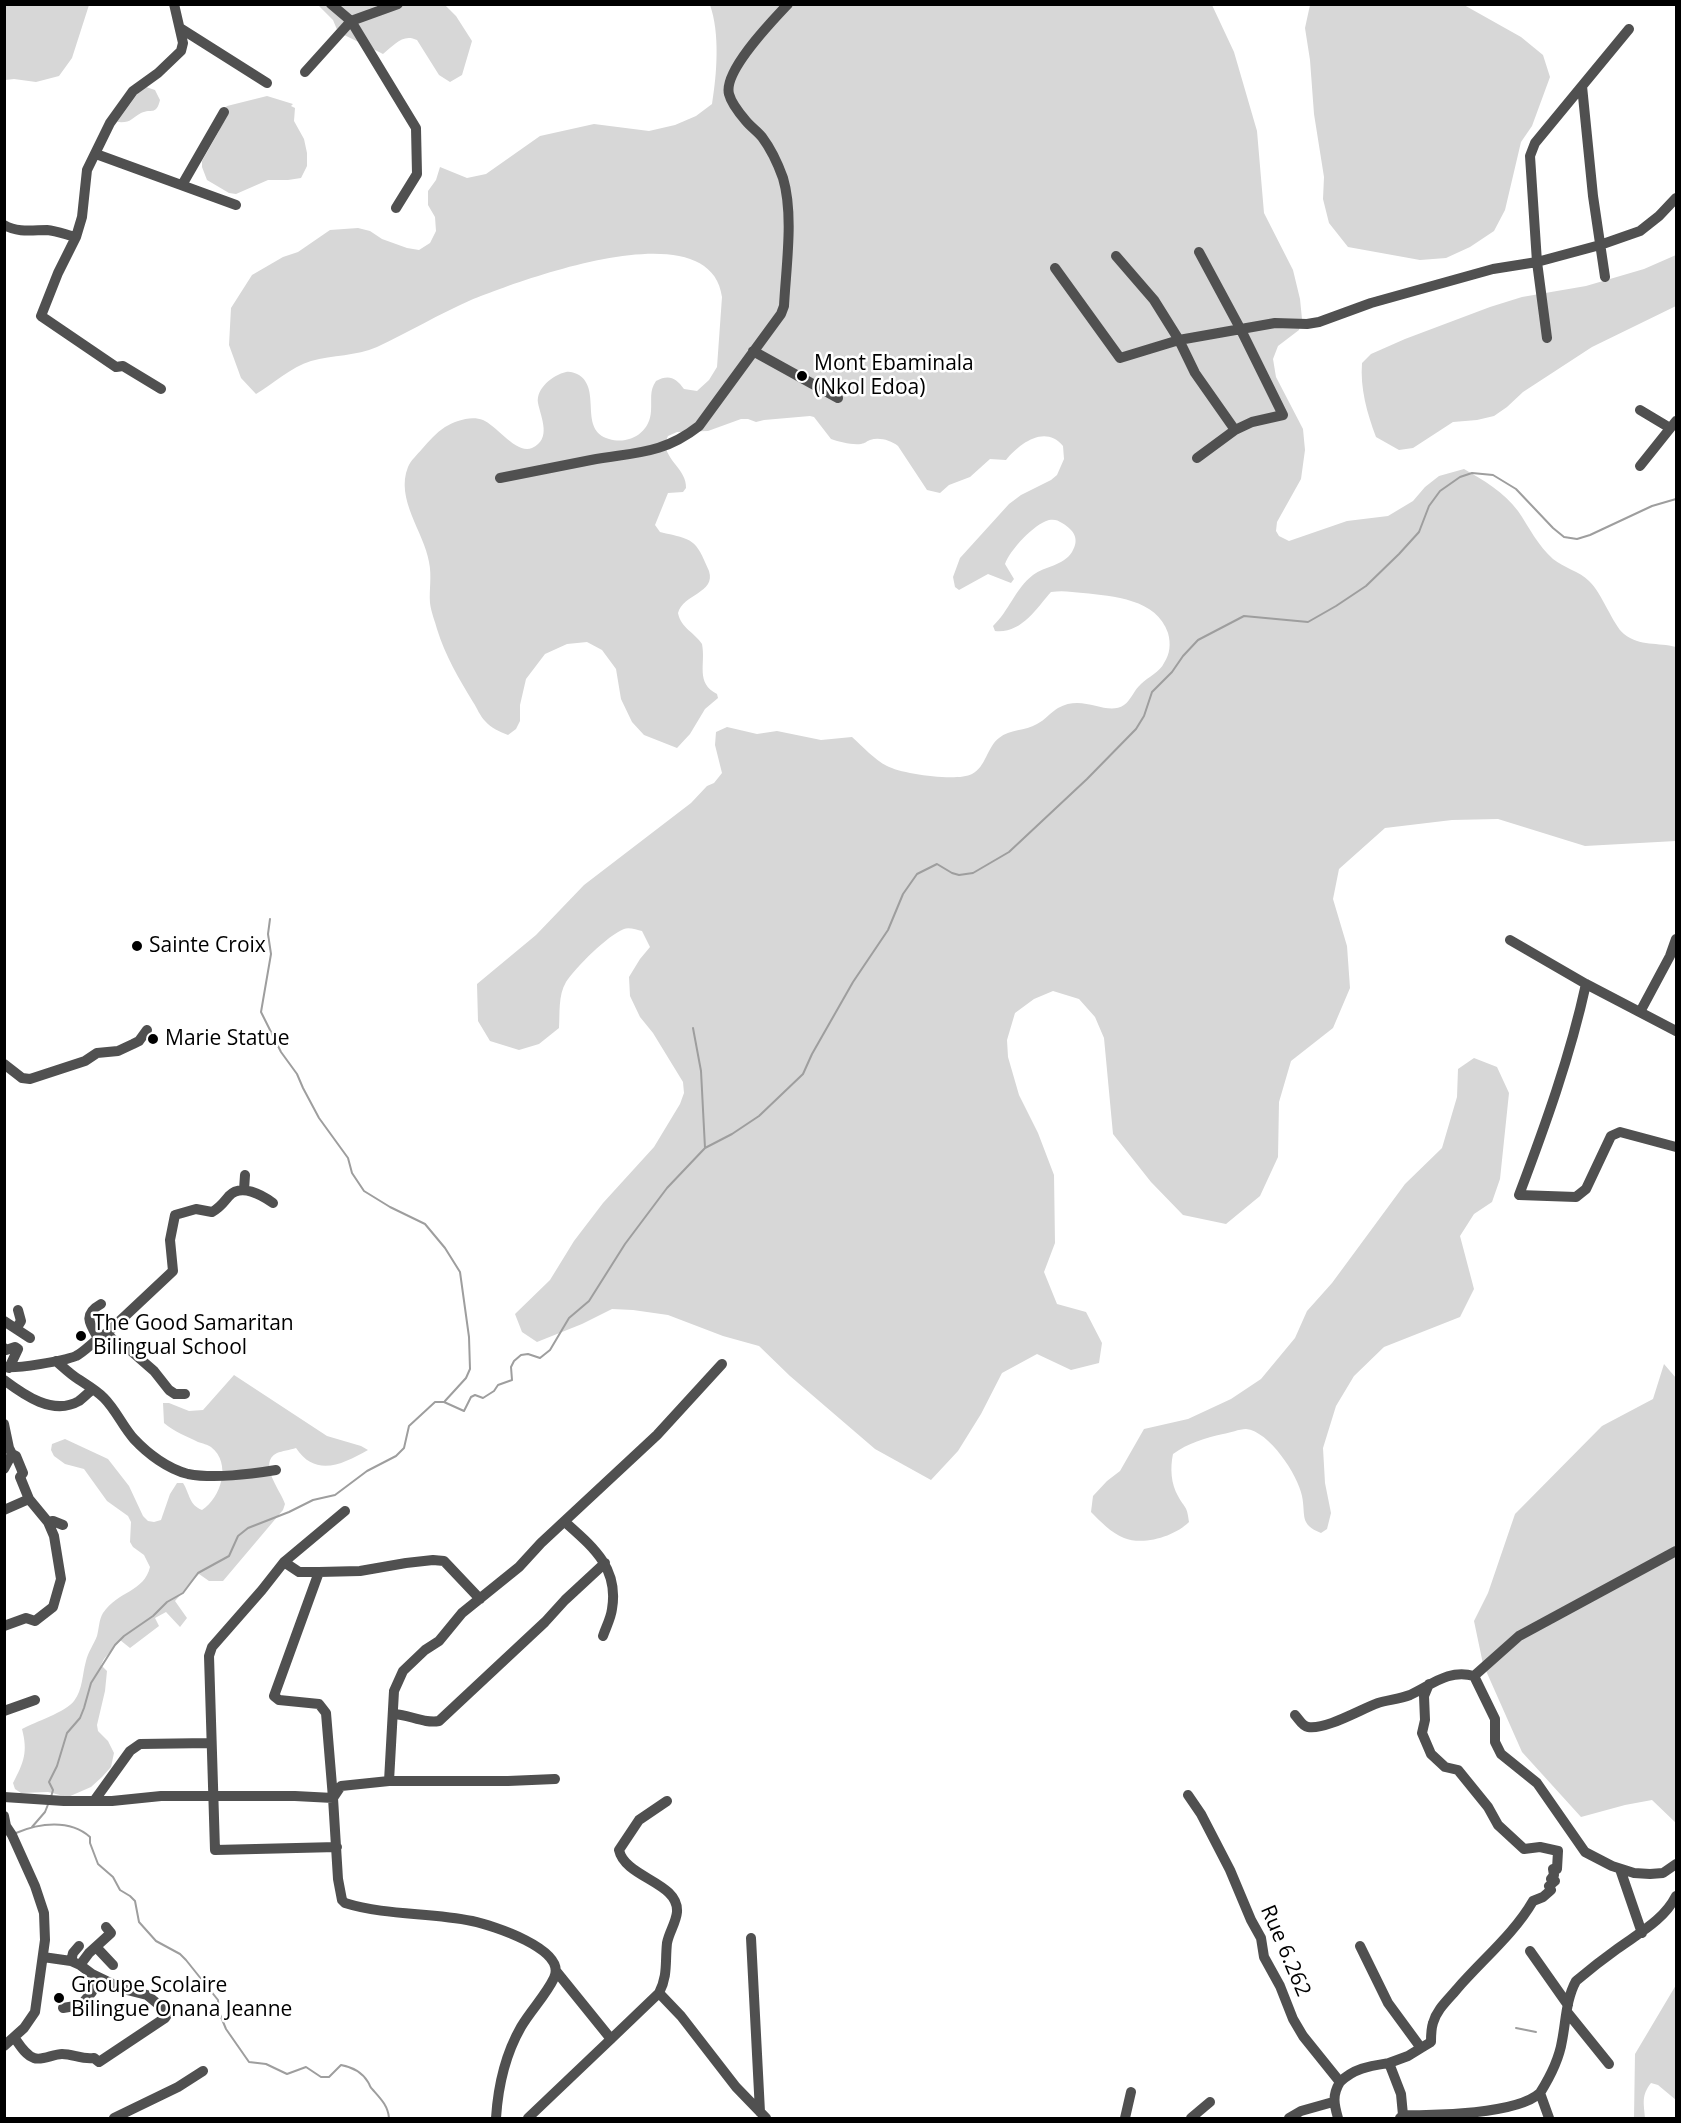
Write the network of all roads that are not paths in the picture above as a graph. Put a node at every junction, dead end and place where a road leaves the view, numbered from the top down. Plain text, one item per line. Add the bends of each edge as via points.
1 (174, 4) edge
2 (331, 4) edge
3 (398, 4) edge
4 (788, 4) edge
5 (351, 21) junction
6 (180, 28) junction
7 (1629, 29) dead end
8 (305, 72) dead end
9 (267, 83) dead end
10 (1582, 86) junction
11 (224, 111) dead end
12 (96, 154) junction
13 (182, 185) junction
14 (1677, 198) edge
15 (236, 205) dead end
16 (396, 208) dead end
17 (4, 225) edge
18 (76, 237) junction
19 (1600, 245) junction
20 (1199, 252) dead end
21 (1116, 256) dead end
22 (1537, 262) junction
23 (1055, 268) dead end
24 (1605, 277) dead end
25 (1241, 330) junction
26 (1547, 338) dead end
27 (1179, 340) junction
28 (753, 351) junction
29 (161, 389) dead end
30 (838, 398) dead end
31 (1640, 410) dead end
32 (1674, 425) edge
33 (1235, 430) junction
34 (1197, 458) dead end
35 (1640, 466) dead end
36 (500, 478) dead end
37 (1677, 939) edge
38 (1509, 940) dead end
39 (1586, 984) junction
40 (1640, 1012) junction
41 (147, 1030) dead end
42 (1677, 1031) edge
43 (4, 1064) edge
44 (1677, 1147) edge
45 (245, 1175) dead end
46 (244, 1190) junction
47 (273, 1203) dead end
48 (100, 1304) dead end
49 (18, 1310) dead end
50 (4, 1321) edge
51 (16, 1329) junction
52 (103, 1336) junction
53 (30, 1338) dead end
54 (4, 1348) edge
55 (57, 1361) junction
56 (722, 1364) dead end
57 (7, 1367) edge
58 (4, 1380) edge
59 (93, 1389) junction
60 (185, 1394) dead end
61 (4, 1424) edge
62 (12, 1454) junction
63 (4, 1468) edge
64 (276, 1470) dead end
65 (29, 1499) junction
66 (4, 1510) edge
67 (345, 1511) dead end
68 (48, 1522) junction
69 (565, 1522) junction
70 (63, 1525) dead end
71 (1677, 1551) edge
72 (284, 1562) junction
73 (605, 1563) junction
74 (319, 1572) junction
75 (480, 1599) junction
76 (4, 1626) edge
77 (603, 1636) dead end
78 (1474, 1676) junction
79 (1429, 1684) junction
80 (35, 1700) dead end
81 (4, 1712) edge
82 (393, 1714) junction
83 (1295, 1715) dead end
84 (210, 1743) junction
85 (555, 1779) dead end
86 (389, 1781) junction
87 (1188, 1795) dead end
88 (4, 1797) edge
89 (214, 1797) junction
90 (333, 1798) junction
91 (94, 1801) junction
92 (667, 1801) dead end
93 (4, 1816) edge
94 (337, 1847) junction
95 (1677, 1864) edge
96 (1620, 1869) junction
97 (1677, 1896) edge
98 (106, 1927) dead end
99 (1642, 1933) junction
100 (751, 1938) dead end
101 (79, 1946) dead end
102 (1360, 1946) dead end
103 (97, 1948) junction
104 (1530, 1951) dead end
105 (43, 1957) junction
106 (76, 1963) junction
107 (113, 1965) dead end
108 (556, 1971) junction
109 (97, 1977) junction
110 (659, 1993) junction
111 (63, 2008) dead end
112 (1568, 2008) junction
113 (14, 2037) junction
114 (611, 2039) junction
115 (4, 2046) edge
116 (1421, 2048) junction
117 (1389, 2063) junction
118 (1609, 2064) dead end
119 (203, 2071) dead end
120 (1340, 2082) junction
121 (1131, 2092) dead end
122 (1540, 2093) junction
123 (1210, 2102) dead end
124 (1333, 2102) junction
125 (763, 2115) edge
126 (1402, 2117) edge
127 (114, 2118) edge
128 (496, 2118) edge
129 (528, 2118) edge
130 (1125, 2118) edge
131 (1191, 2118) edge
132 (1289, 2118) edge
133 (1338, 2118) edge
134 (1549, 2118) edge

1 - 6 street
2 - 5 street
3 - 5 street
4 - 28 street via 741,59 728,85 729,95 745,120 771,151 787,198 784,306
5 - 8 street
5 - 16 street via 416,128 417,174
6 - 9 street
6 - 12 street via 181,51 120,107
7 - 10 street
10 - 19 street
10 - 22 street via 1535,143 1530,156
11 - 13 street
12 - 13 street
12 - 18 street via 86,175
13 - 15 street
14 - 19 street via 1640,231
17 - 18 street via 21,231 48,230
18 - 29 street via 40,316 117,367 123,366
19 - 22 street
19 - 24 street
20 - 25 street
21 - 27 street via 1154,300
22 - 25 street via 1493,269 1319,322 1275,323
22 - 26 street
23 - 27 street via 1120,358
25 - 27 street
25 - 33 street via 1283,415
27 - 33 street via 1195,373
28 - 30 street
28 - 36 street via 699,426 686,436 642,453
31 - 32 street
32 - 35 street
33 - 34 street
37 - 40 street
38 - 39 street
39 - 40 street
39 - 44 street via 1556,1096 1520,1195 1582,1195 1616,1133
40 - 42 street
41 - 43 street via 139,1041 118,1051 97,1053 85,1061 30,1079 22,1078
45 - 46 street
46 - 47 street
46 - 52 street via 234,1191 212,1212 196,1209 175,1215 170,1240 173,1271
48 - 52 street via 89,1315 92,1329
49 - 51 street via 21,1321
50 - 51 street
51 - 53 street
52 - 55 street via 73,1357
52 - 60 street via 130,1350 169,1390
54 - 57 street via 18,1349
55 - 57 street
55 - 59 street
56 - 69 street via 657,1435
58 - 59 street via 30,1398 53,1405 71,1404
59 - 64 street via 147,1452 188,1474 244,1475
61 - 62 street
62 - 63 street
62 - 65 street via 20,1463 20,1477
65 - 66 street
65 - 68 street
67 - 72 street
68 - 70 street
68 - 76 street via 61,1579 53,1606 35,1621 26,1618
69 - 73 street
69 - 75 street
71 - 78 street via 1519,1636
72 - 74 street via 299,1572
72 - 84 street via 208,1656
73 - 77 street via 612,1584 612,1609
73 - 82 street via 439,1720
74 - 75 street via 444,1561
74 - 90 street via 274,1696 323,1707
75 - 82 street via 403,1671 394,1691
78 - 79 street via 1464,1673
78 - 96 street via 1495,1719 1495,1742 1501,1754 1537,1783 1585,1852
79 - 83 street via 1408,1696 1321,1725 1303,1725
79 - 116 street via 1424,1696 1422,1733 1431,1754 1445,1767 1458,1770 1498,1825 1524,1849 1558,1851 1551,1890 1533,1901 1508,1936 1444,2003 1433,2023 1431,2042
80 - 81 street
82 - 86 street
84 - 89 street
84 - 91 street via 140,1744 130,1751
85 - 86 street
86 - 90 street via 341,1786
87 - 120 street, Rue 6.262 via 1230,1870 1293,2019
88 - 91 street
89 - 90 street
89 - 91 street
89 - 94 street via 217,1851
90 - 94 street
92 - 110 street via 639,1820 619,1850 621,1857 646,1879 665,1889 677,1909 668,1941 665,1981
93 - 105 street via 49,1911
94 - 108 street via 340,1891 345,1903 380,1911 474,1921 537,1946 550,1957
95 - 96 street via 1668,1871 1650,1874
96 - 99 street
97 - 99 street
98 - 103 street via 111,1933
99 - 112 street via 1576,1981
100 - 125 street
101 - 106 street via 73,1953
102 - 116 street via 1388,2003
103 - 106 street
103 - 107 street
104 - 112 street
105 - 106 street
105 - 113 street via 35,2012
106 - 109 street
108 - 114 street
108 - 128 street via 508,2056
109 - 111 street via 92,1992 81,2005
109 - 113 street via 147,1995 165,2010 165,2018 99,2061 60,2054 37,2059
110 - 114 street
110 - 125 street
112 - 118 street
112 - 122 street via 1559,2056
113 - 115 street
114 - 129 street
116 - 117 street
117 - 120 street via 1356,2070
117 - 126 street via 1401,2094
119 - 127 street
120 - 124 street
121 - 130 street
122 - 126 street via 1526,2102 1506,2106
122 - 134 street
123 - 131 street
124 - 132 street
124 - 133 street

